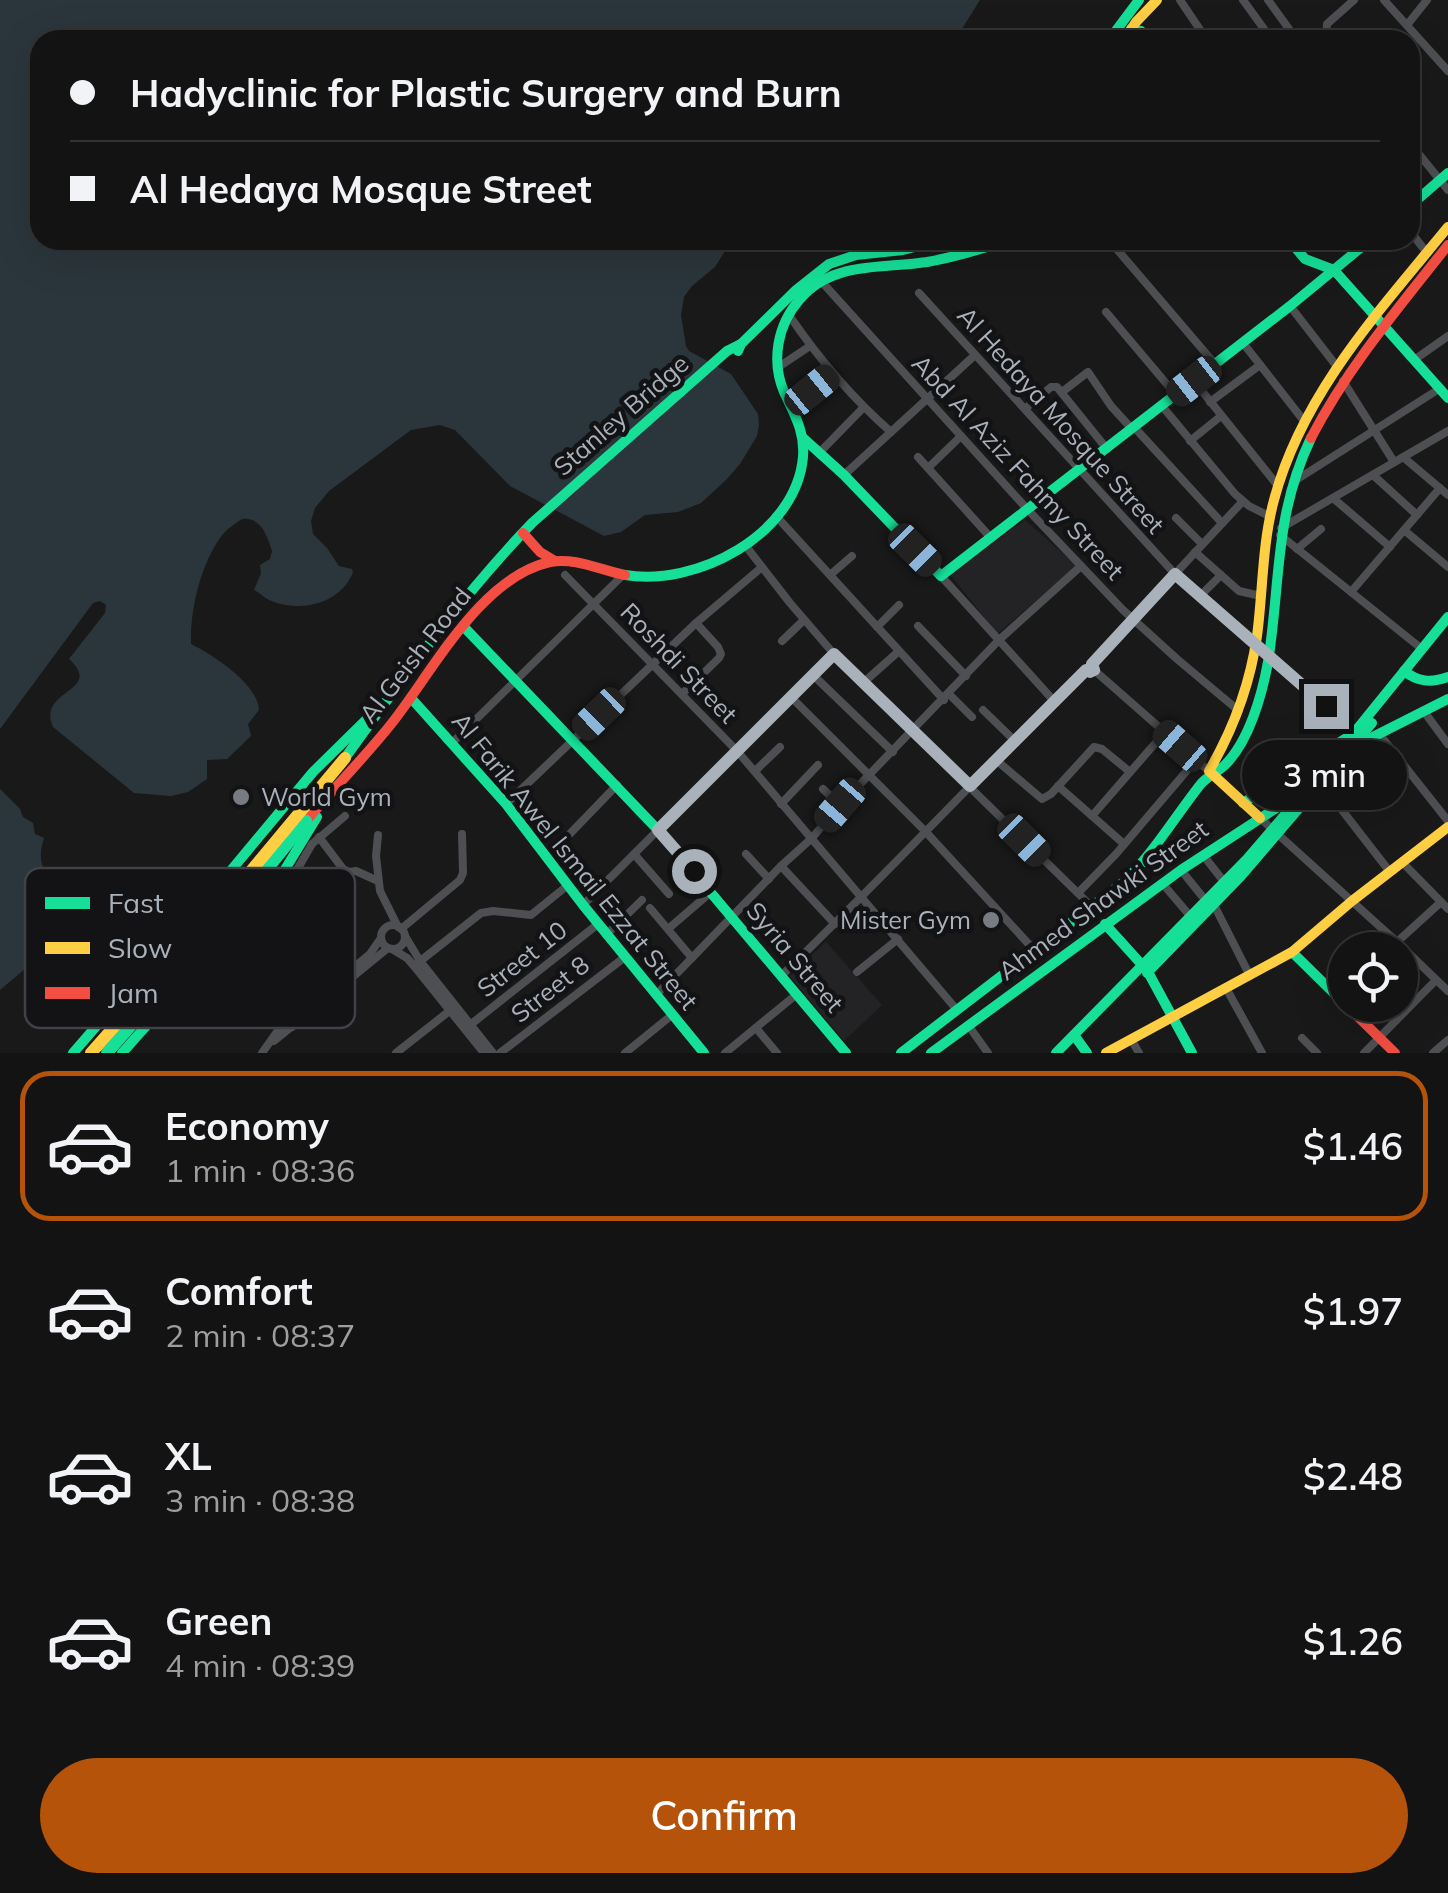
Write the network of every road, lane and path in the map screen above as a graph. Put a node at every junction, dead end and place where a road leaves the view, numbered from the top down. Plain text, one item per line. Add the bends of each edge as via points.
1 (1139, 0) edge
2 (1158, 0) edge
3 (1180, 0) edge
4 (1243, 0) edge
5 (1268, 0) edge
6 (1354, 0) edge
7 (1384, 0) edge
8 (1427, 0) edge
9 (1407, 25) junction
10 (1115, 30) edge
11 (1131, 30) edge
12 (1200, 30) edge
13 (1265, 30) edge
14 (1290, 30) edge
15 (1327, 30) edge
16 (1412, 30) edge
17 (1420, 39) edge
18 (1448, 70) edge
19 (1420, 153) edge
20 (1445, 181) edge
21 (1420, 195) edge
22 (1448, 227) edge
23 (1420, 244) edge
24 (1448, 246) edge
25 (903, 250) edge
26 (974, 250) edge
27 (1118, 250) edge
28 (1297, 250) edge
29 (1358, 250) edge
30 (1427, 253) junction
31 (1334, 270) junction
32 (821, 280) junction
33 (919, 293) dead end
34 (1290, 306) junction
35 (1106, 312) dead end
36 (789, 315) junction
37 (1380, 322) junction
38 (1448, 336) edge
39 (1243, 343) junction
40 (810, 346) junction
41 (976, 354) junction
42 (1414, 360) junction
43 (1216, 364) junction
44 (1260, 365) junction
45 (778, 368) junction
46 (832, 374) junction
47 (1340, 375) junction
48 (1194, 381) junction
49 (1062, 392) junction
50 (1444, 392) edge
51 (1176, 395) junction
52 (927, 398) junction
53 (1210, 402) junction
54 (1162, 406) junction
55 (792, 407) junction
56 (864, 407) junction
57 (1026, 408) junction
58 (1221, 416) junction
59 (1304, 421) junction
60 (1133, 428) junction
61 (1374, 430) junction
62 (891, 432) junction
63 (1448, 432) edge
64 (962, 436) junction
65 (803, 438) junction
66 (1190, 441) junction
67 (1107, 449) junction
68 (820, 452) junction
69 (918, 457) dead end
70 (1399, 460) junction
71 (928, 468) junction
72 (1080, 469) junction
73 (844, 474) junction
74 (1373, 475) junction
75 (1293, 482) junction
76 (1278, 486) junction
77 (1444, 492) edge
78 (1333, 498) junction
79 (1243, 501) junction
80 (1028, 510) junction
81 (1418, 515) junction
82 (776, 516) junction
83 (1270, 516) junction
84 (1176, 518) dead end
85 (1222, 523) junction
86 (530, 527) junction
87 (1322, 529) dead end
88 (1404, 530) junction
89 (1280, 531) junction
90 (992, 538) junction
91 (745, 544) junction
92 (1390, 547) junction
93 (1199, 548) junction
94 (1297, 549) junction
95 (852, 556) dead end
96 (556, 561) junction
97 (1081, 566) junction
98 (762, 567) junction
99 (1448, 567) edge
100 (565, 574) dead end
101 (1175, 574) junction
102 (1221, 574) junction
103 (623, 575) junction
104 (830, 575) junction
105 (942, 576) junction
106 (1351, 592) junction
107 (1200, 596) junction
108 (1261, 596) junction
109 (594, 604) junction
110 (900, 605) dead end
111 (1448, 617) edge
112 (804, 620) junction
113 (1133, 620) junction
114 (696, 623) junction
115 (918, 626) dead end
116 (464, 627) junction
117 (878, 627) junction
118 (1448, 629) edge
119 (999, 640) junction
120 (782, 641) dead end
121 (1255, 644) junction
122 (1422, 649) junction
123 (899, 651) junction
124 (834, 654) junction
125 (1268, 656) junction
126 (651, 665) junction
127 (1091, 668) junction
128 (1407, 674) junction
129 (813, 675) junction
130 (966, 676) junction
131 (1448, 677) edge
132 (516, 680) junction
133 (863, 683) junction
134 (682, 694) junction
135 (791, 697) junction
136 (946, 697) junction
137 (411, 698) junction
138 (1448, 700) edge
139 (1054, 701) junction
140 (385, 702) junction
141 (983, 710) dead end
142 (1239, 711) junction
143 (1425, 712) junction
144 (972, 717) dead end
145 (914, 730) junction
146 (1165, 732) junction
147 (1380, 735) junction
148 (1354, 737) junction
149 (573, 739) junction
150 (1014, 741) junction
151 (452, 743) junction
152 (1448, 744) edge
153 (780, 747) dead end
154 (738, 752) junction
155 (893, 752) junction
156 (996, 760) junction
157 (1196, 760) junction
158 (818, 765) dead end
159 (755, 771) junction
160 (1130, 772) junction
161 (1210, 772) junction
162 (870, 775) junction
163 (1322, 784) junction
164 (618, 785) junction
165 (970, 786) junction
166 (1058, 786) junction
167 (823, 789) dead end
168 (1305, 790) junction
169 (329, 796) junction
170 (1243, 802) junction
171 (506, 804) junction
172 (781, 804) junction
173 (840, 805) junction
174 (345, 816) dead end
175 (1092, 816) junction
176 (1260, 818) junction
177 (1447, 828) edge
178 (658, 830) junction
179 (925, 831) junction
180 (1275, 832) junction
181 (462, 834) dead end
182 (378, 835) dead end
183 (319, 837) junction
184 (812, 838) junction
185 (562, 842) dead end
186 (1124, 844) junction
187 (634, 854) junction
188 (746, 854) dead end
189 (1203, 855) junction
190 (376, 856) junction
191 (1402, 862) junction
192 (781, 866) junction
193 (232, 868) edge
194 (253, 868) edge
195 (268, 868) edge
196 (286, 868) edge
197 (298, 868) edge
198 (342, 868) edge
199 (1181, 870) junction
200 (356, 871) joint
201 (1390, 872) junction
202 (769, 879) junction
203 (378, 882) junction
204 (1224, 882) junction
205 (1162, 883) junction
206 (568, 885) junction
207 (711, 892) junction
208 (1078, 893) junction
209 (669, 894) dead end
210 (863, 897) junction
211 (642, 900) dead end
212 (1352, 901) junction
213 (1210, 903) junction
214 (583, 906) junction
215 (1444, 906) edge
216 (1092, 907) junction
217 (650, 908) dead end
218 (732, 916) junction
219 (1190, 917) junction
220 (835, 924) junction
221 (1105, 924) junction
222 (668, 929) junction
223 (602, 930) junction
224 (401, 931) junction
225 (1386, 932) edge
226 (1407, 932) edge
227 (381, 938) junction
228 (898, 940) junction
229 (390, 948) junction
230 (1035, 950) junction
231 (1292, 952) junction
232 (625, 957) junction
233 (692, 958) junction
234 (1418, 962) edge
235 (417, 964) junction
236 (355, 967) edge
237 (1145, 969) junction
238 (857, 972) dead end
239 (355, 975) edge
240 (782, 976) junction
241 (1250, 976) junction
242 (1436, 980) junction
243 (1328, 986) edge
244 (1226, 988) junction
245 (1448, 991) edge
246 (797, 994) junction
247 (656, 995) junction
248 (453, 1008) junction
249 (958, 1010) junction
250 (672, 1015) junction
251 (1173, 1017) junction
252 (1364, 1022) edge
253 (470, 1024) junction
254 (968, 1025) junction
255 (94, 1028) edge
256 (113, 1028) edge
257 (129, 1028) edge
258 (138, 1028) edge
259 (143, 1028) edge
260 (286, 1028) edge
261 (756, 1028) junction
262 (139, 1033) junction
263 (1076, 1037) junction
264 (1379, 1037) junction
265 (1302, 1038) dead end
266 (1131, 1039) junction
267 (1448, 1040) edge
268 (698, 1051) edge
269 (262, 1052) edge
270 (73, 1053) edge
271 (91, 1053) edge
272 (107, 1053) edge
273 (122, 1053) edge
274 (396, 1053) edge
275 (484, 1053) edge
276 (496, 1053) edge
277 (624, 1053) edge
278 (725, 1053) edge
279 (776, 1053) edge
280 (846, 1053) edge
281 (901, 1053) edge
282 (931, 1053) edge
283 (988, 1053) edge
284 (1056, 1053) edge
285 (1065, 1053) edge
286 (1087, 1053) edge
287 (1106, 1053) edge
288 (1139, 1053) edge
289 (1192, 1053) edge
290 (1262, 1053) edge
291 (1317, 1053) edge
292 (1364, 1053) edge
293 (1396, 1053) edge
294 (1434, 1053) edge

1 - 10 main road
2 - 11 main road
3 - 12 street
4 - 13 street
5 - 14 street
6 - 15 street
7 - 9 street
8 - 9 street
9 - 16 street
17 - 18 street
19 - 20 street
20 - 21 main road
22 - 30 main road
23 - 30 street
24 - 37 main road
25 - 86 main road, Stanley Bridge via 856,255 806,281 733,358
26 - 32 main road
27 - 43 street
28 - 31 main road
29 - 31 main road
30 - 37 main road
31 - 34 main road
31 - 37 main road
32 - 36 main road
32 - 52 street, Abd Al Aziz Fahmy Street
33 - 41 street, Al Hedaya Mosque Street
34 - 39 main road
34 - 47 street
35 - 51 street
36 - 40 street
36 - 45 main road
37 - 42 main road
37 - 47 main road
38 - 42 street
39 - 43 main road
39 - 44 street
40 - 45 street
40 - 46 street
41 - 52 street
41 - 57 street, Al Hedaya Mosque Street
42 - 50 main road
43 - 48 main road
44 - 53 street
44 - 59 street
45 - 55 main road
46 - 55 street
46 - 56 street
47 - 59 main road
47 - 61 street
47 - 75 main road
48 - 51 main road
48 - 53 street
49 - 57 street via 1052,386
49 - 60 street via 1088,372
49 - 67 street
50 - 61 street
51 - 54 main road
52 - 62 street
52 - 64 street, Abd Al Aziz Fahmy Street
53 - 58 street
54 - 60 main road
54 - 66 street
55 - 65 main road
56 - 62 street
56 - 68 street
57 - 72 street, Al Hedaya Mosque Street
58 - 66 street
58 - 76 street
59 - 76 main road
60 - 67 main road
60 - 85 street
61 - 70 street
61 - 75 street
62 - 73 street
63 - 70 street
64 - 71 street
64 - 80 street, Abd Al Aziz Fahmy Street
65 - 68 main road
65 - 82 main road via 800,474
66 - 79 street
67 - 72 main road
68 - 73 main road
69 - 71 street
70 - 74 street
70 - 77 street
71 - 90 street
72 - 80 main road
72 - 101 street, Al Hedaya Mosque Street
73 - 105 main road
74 - 78 street
74 - 81 street
75 - 89 main road
76 - 83 main road
77 - 81 street
78 - 89 street
78 - 92 street
79 - 83 street
79 - 85 street
80 - 90 main road
80 - 97 street, Abd Al Aziz Fahmy Street
81 - 88 street
82 - 91 main road
82 - 104 street
83 - 108 main road
84 - 93 street
85 - 93 street
86 - 96 main road via 540,552
86 - 140 main road, Al Geish Road via 456,607
87 - 94 street
88 - 92 street
88 - 99 street
89 - 94 street
89 - 125 main road
90 - 105 main road
91 - 98 street
91 - 103 main road via 687,572
92 - 106 street
93 - 101 street
93 - 102 street
94 - 106 street
95 - 104 street
96 - 103 main road
96 - 116 main road, Al Geish Road via 498,587
97 - 113 street, Abd Al Aziz Fahmy Street
97 - 119 street
98 - 112 street
98 - 114 street
100 - 109 street, Roshdi Street
101 - 107 street, Al Hedaya Mosque Street
101 - 113 street
102 - 107 street
102 - 108 street via 1239,590
103 - 109 street
104 - 117 street
105 - 119 street
106 - 122 street
107 - 121 street, Al Hedaya Mosque Street
108 - 121 main road
109 - 126 street, Roshdi Street
109 - 132 street
110 - 117 street
111 - 122 main road
112 - 120 street
112 - 124 street
113 - 127 street
113 - 142 street, Abd Al Aziz Fahmy Street
114 - 126 street
114 - 134 street via 720,656
115 - 130 street
116 - 132 main road, Syria Street
116 - 137 main road, Al Geish Road
117 - 123 street
118 - 128 main road
119 - 130 street
119 - 139 street
121 - 125 street, Al Hedaya Mosque Street
121 - 142 main road
122 - 128 main road
123 - 133 street
123 - 136 street
124 - 129 street
124 - 133 street
125 - 148 street, Al Hedaya Mosque Street
125 - 161 main road via 1245,731 1224,767
126 - 134 street, Roshdi Street
126 - 149 street
127 - 139 street
127 - 146 street
128 - 131 main road via 1426,682
128 - 148 main road
129 - 135 street
129 - 155 street
130 - 136 street
132 - 149 main road, Syria Street
132 - 151 street
133 - 145 street
134 - 154 street, Roshdi Street
135 - 154 street
135 - 162 street
136 - 144 street
136 - 145 street
137 - 151 main road, Al Farik Awel Ismail Ezzat Street
137 - 169 main road, Al Geish Road
138 - 143 main road
139 - 150 street
140 - 193 main road
140 - 194 main road, Al Geish Road, bridge
141 - 150 street
142 - 161 main road
143 - 147 main road
143 - 152 street
145 - 155 street
145 - 165 street
146 - 157 street
146 - 160 street
147 - 148 main road
147 - 177 street
148 - 163 main road
148 - 168 main road
148 - 170 main road
149 - 164 main road, Syria Street
149 - 171 street
150 - 156 street
151 - 171 main road, Al Farik Awel Ismail Ezzat Street
153 - 159 street
154 - 159 street, Roshdi Street
154 - 178 street
155 - 162 street
156 - 165 street
156 - 166 street via 1039,799
157 - 161 street
157 - 186 street
158 - 172 street
159 - 172 street, Roshdi Street
160 - 166 street via 1094,747
160 - 175 street
161 - 170 main road
161 - 216 main road, Ahmed Shawki Street via 1144,862
162 - 173 street
162 - 179 street
163 - 180 main road
163 - 201 street
164 - 178 main road, Syria Street
164 - 185 street
165 - 179 street
165 - 208 street
166 - 175 street
167 - 173 street
168 - 176 main road, Ahmed Shawki Street
168 - 180 main road
169 - 195 main road, Al Geish Road, bridge
169 - 196 main road
170 - 176 main road
171 - 206 main road, Al Farik Awel Ismail Ezzat Street
172 - 184 street, Roshdi Street
173 - 184 street
174 - 183 street
175 - 186 street
176 - 180 street
176 - 189 main road, Ahmed Shawki Street
177 - 191 main road
178 - 187 street
178 - 207 main road, Syria Street
179 - 210 street
179 - 230 street
180 - 204 main road
180 - 212 street
180 - 213 main road
181 - 224 street via 460,880
182 - 190 street
183 - 197 street
183 - 198 street
184 - 192 street
184 - 210 street, Roshdi Street
186 - 208 street
187 - 209 street
187 - 214 street
188 - 202 street
189 - 199 main road, Ahmed Shawki Street
189 - 204 street
190 - 200 street
190 - 203 street
191 - 201 main road
191 - 215 street
192 - 202 street
192 - 220 street
199 - 205 main road, Ahmed Shawki Street
199 - 213 street
200 - 203 street
201 - 212 main road
202 - 218 street
203 - 224 street
204 - 213 main road
205 - 219 street
205 - 221 main road, Ahmed Shawki Street
206 - 214 main road, Al Farik Awel Ismail Ezzat Street
206 - 235 street via 532,915 481,913
207 - 218 main road, Syria Street
207 - 222 street
208 - 216 street
210 - 220 street
210 - 228 street, Roshdi Street
211 - 223 street, Street 10
212 - 225 street
212 - 231 main road
213 - 219 main road
213 - 237 main road
213 - 241 street
214 - 223 main road, Al Farik Awel Ismail Ezzat Street
215 - 226 street
216 - 230 main road, Ahmed Shawki Street
217 - 222 street
218 - 233 street
218 - 240 main road, Syria Street
219 - 237 main road
220 - 240 street
221 - 237 main road
221 - 254 main road, Ahmed Shawki Street
222 - 233 street
223 - 232 main road, Al Farik Awel Ismail Ezzat Street
223 - 253 street, Street 10
224 - 227 street via 386,928
224 - 229 street via 400,947
224 - 235 street
227 - 229 street
227 - 236 street
228 - 238 street
228 - 249 street, Roshdi Street
229 - 235 street
229 - 239 street
230 - 249 main road, Ahmed Shawki Street
231 - 241 main road
231 - 243 main road
232 - 247 main road, Al Farik Awel Ismail Ezzat Street
232 - 276 street, Street 8
233 - 247 street
234 - 242 street
235 - 248 street
237 - 251 main road
237 - 263 main road
240 - 246 main road, Syria Street
241 - 244 main road
242 - 245 street
242 - 264 street
244 - 251 main road
244 - 290 street
246 - 261 street
246 - 280 main road, Syria Street
247 - 250 main road, Al Farik Awel Ismail Ezzat Street
248 - 253 street
248 - 274 street
248 - 275 street
249 - 281 main road, Ahmed Shawki Street
250 - 268 main road, Al Farik Awel Ismail Ezzat Street
250 - 277 street
251 - 266 main road
251 - 289 main road
252 - 264 main road
253 - 276 street
254 - 282 main road, Ahmed Shawki Street
254 - 283 street
255 - 270 main road
256 - 271 main road, Al Geish Road, bridge
257 - 272 main road, Al Geish Road, bridge
258 - 262 main road
259 - 262 main road
260 - 269 street
261 - 278 street
261 - 279 street
262 - 273 main road
263 - 284 main road
263 - 285 main road
263 - 286 main road
264 - 292 street
264 - 293 main road
265 - 291 street
266 - 287 main road
266 - 288 street
267 - 294 street

